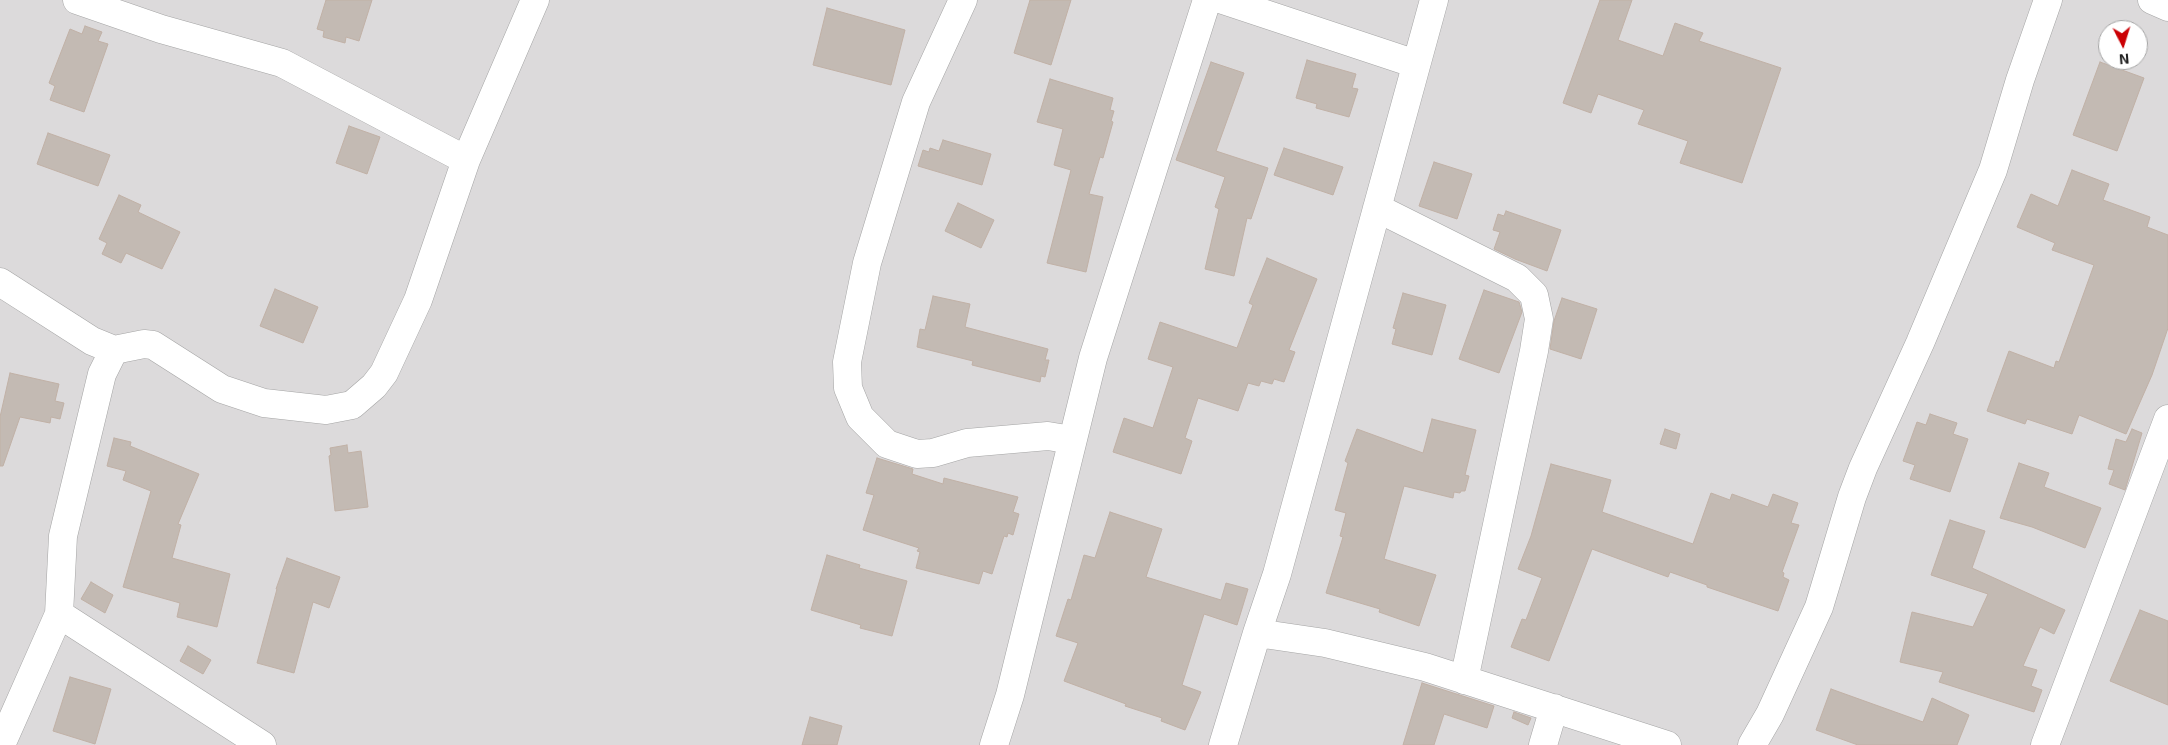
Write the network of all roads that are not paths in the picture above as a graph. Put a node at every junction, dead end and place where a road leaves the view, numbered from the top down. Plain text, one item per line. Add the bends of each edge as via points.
1 (77, 0) edge
2 (535, 0) edge
3 (962, 0) edge
4 (1207, 0) edge
5 (1223, 0) edge
6 (1434, 0) edge
7 (2048, 0) edge
8 (2152, 0) edge
9 (2168, 7) edge
10 (1416, 64) junction
11 (466, 160) junction
12 (1377, 208) junction
13 (0, 282) edge
14 (114, 350) junction
15 (2168, 419) edge
16 (1072, 440) junction
17 (59, 614) junction
18 (1257, 633) junction
19 (1464, 680) junction
20 (1554, 708) junction
21 (1, 745) edge
22 (262, 745) edge
23 (994, 745) edge
24 (1223, 745) edge
25 (1543, 745) edge
26 (1667, 745) edge
27 (1752, 745) edge
28 (2045, 745) edge

1 - 11 street via 161,29 282,63
2 - 11 street
3 - 16 street via 916,102 867,263 847,362 848,388 860,418 887,444 916,454 933,453 967,443 1048,436
4 - 16 street via 1093,358
5 - 10 street
6 - 10 street
7 - 27 street via 1993,170 1863,468 1819,608 1770,714
8 - 9 street
10 - 12 street
11 - 14 street via 418,300 384,373 352,404 326,410 264,403 222,389 153,345
12 - 18 street via 1277,574
12 - 19 street via 1517,278 1534,295 1539,319
13 - 14 street via 92,341
14 - 17 street via 102,374 63,536
15 - 28 street
16 - 23 street via 1010,695
17 - 21 street
17 - 22 street
18 - 19 street via 1325,643
18 - 24 street
19 - 20 street
20 - 25 street
20 - 26 street

